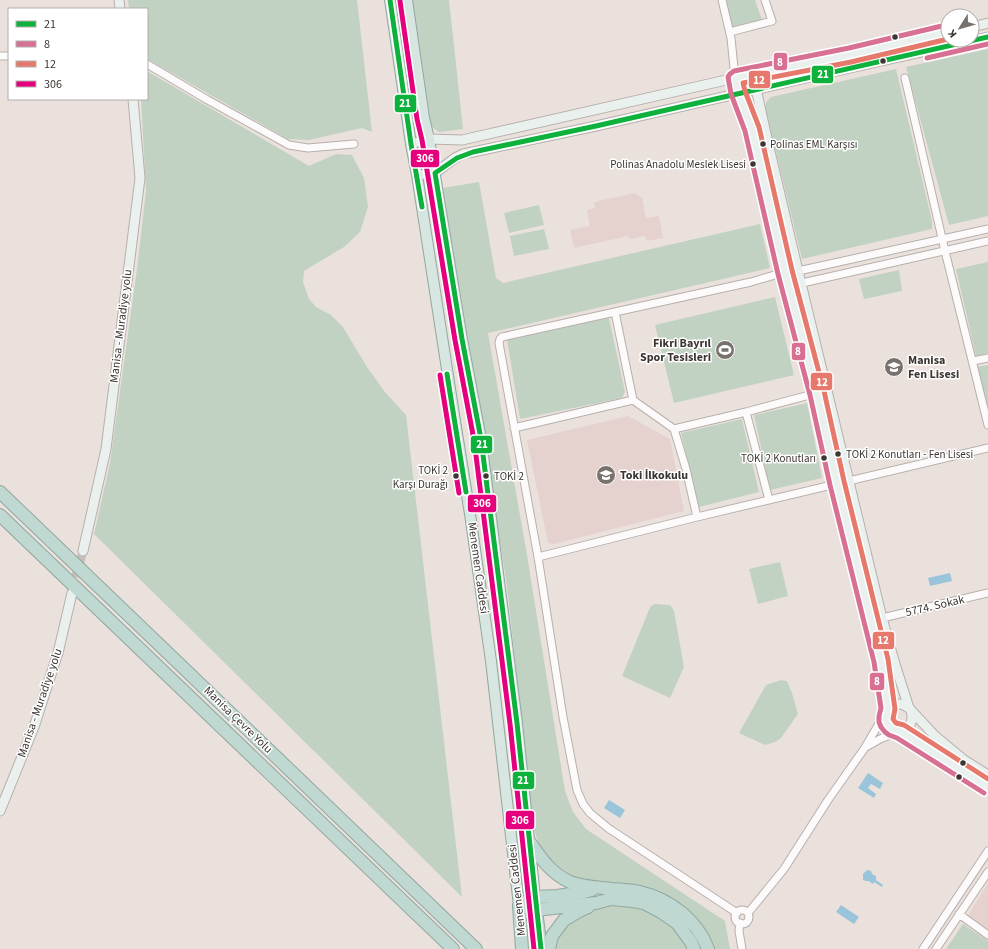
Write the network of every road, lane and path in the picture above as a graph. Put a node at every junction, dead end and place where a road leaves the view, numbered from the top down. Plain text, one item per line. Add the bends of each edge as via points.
1 (390, 0) edge
2 (407, 0) edge
3 (722, 0) edge
4 (765, 0) edge
5 (988, 14) edge
6 (980, 25) edge
7 (730, 32) junction
8 (940, 34) edge
9 (986, 39) edge
10 (148, 65) edge
11 (753, 75) junction
12 (735, 78) junction
13 (905, 78) dead end
14 (756, 90) junction
15 (738, 93) junction
16 (133, 100) edge
17 (429, 139) junction
18 (354, 144) dead end
19 (411, 144) junction
20 (435, 174) junction
21 (417, 176) junction
22 (988, 229) edge
23 (943, 239) junction
24 (988, 241) edge
25 (945, 251) junction
26 (798, 271) junction
27 (785, 272) junction
28 (801, 284) junction
29 (789, 286) junction
30 (615, 312) junction
31 (988, 358) edge
32 (973, 362) junction
33 (816, 393) junction
34 (633, 400) junction
35 (746, 412) junction
36 (988, 425) edge
37 (514, 428) junction
38 (674, 429) junction
39 (988, 448) edge
40 (849, 481) junction
41 (837, 483) junction
42 (0, 492) edge
43 (769, 500) junction
44 (0, 515) edge
45 (697, 517) junction
46 (83, 551) tunnel mouth
47 (538, 557) junction
48 (72, 593) tunnel mouth
49 (988, 594) edge
50 (882, 618) junction
51 (887, 710) junction
52 (910, 710) junction
53 (900, 731) junction
54 (864, 749) junction
55 (988, 775) edge
56 (988, 787) edge
57 (0, 810) edge
58 (529, 841) junction
59 (988, 851) edge
60 (988, 872) edge
61 (599, 888) junction
62 (535, 897) junction
63 (596, 903) junction
64 (519, 906) junction
65 (536, 910) junction
66 (737, 913) junction
67 (748, 913) junction
68 (959, 914) junction
69 (740, 923) junction
70 (988, 935) edge
71 (452, 949) edge
72 (476, 949) edge
73 (522, 949) edge
74 (541, 949) edge
75 (549, 949) edge
76 (694, 949) edge
77 (708, 949) edge
78 (742, 949) edge
79 (923, 949) edge
80 (936, 949) edge

1 - 19 main road, Menemen Caddesi
2 - 17 main road, Menemen Caddesi
3 - 7 street
4 - 7 street via 772,21
5 - 6 main road
7 - 12 street
8 - 11 main road
9 - 14 main road
10 - 18 street via 289,145 308,148
11 - 12 main road
11 - 14 main road
12 - 15 main road
12 - 17 main road via 462,140
13 - 23 street
14 - 15 main road
14 - 26 main road
15 - 20 main road via 463,154
15 - 27 main road via 752,129
16 - 46 main road, Manisa - Muradiye yolu via 140,178 106,449
17 - 19 main road
17 - 20 main road, Menemen Caddesi
19 - 21 main road, Menemen Caddesi
20 - 21 main road
20 - 58 main road, Menemen Caddesi via 481,439 517,723
21 - 64 main road, Menemen Caddesi via 491,661
22 - 23 street
23 - 25 street
23 - 26 street
24 - 25 street
25 - 28 street
25 - 32 street
26 - 27 street
26 - 28 main road
27 - 29 main road
27 - 30 street
28 - 29 street
28 - 40 main road
29 - 33 main road
30 - 34 street
30 - 37 street via 500,339
31 - 32 street
32 - 36 street
33 - 35 street
33 - 41 main road
34 - 37 street
34 - 38 street
35 - 38 street
35 - 43 street
37 - 47 street
38 - 45 street
39 - 40 street
40 - 41 street
40 - 50 main road
41 - 43 street
41 - 51 main road via 882,661
42 - 72 highway, Manisa Çevre Yolu
43 - 45 street
44 - 71 highway, Manisa Çevre Yolu
45 - 47 street
47 - 66 street via 577,790 583,804 608,828
48 - 57 main road, Manisa - Muradiye yolu via 56,660 34,727
49 - 50 street, 5774. Sokak
50 - 52 main road
51 - 52 main road via 901,704
51 - 53 main road via 885,717 888,726
51 - 54 street
52 - 53 main road via 913,716 911,724
52 - 55 main road via 935,736 964,760
53 - 54 street
53 - 56 main road
54 - 67 street via 784,869
58 - 61 highway via 550,870 586,887
58 - 62 main road, Menemen Caddesi
59 - 79 street
60 - 68 street
61 - 62 highway
61 - 77 highway via 640,892 661,899 675,907 691,922
62 - 64 highway
62 - 65 highway, Menemen Caddesi
63 - 65 highway
63 - 75 highway via 564,920 552,936
63 - 76 highway via 611,899 644,903 677,923
64 - 65 highway
64 - 73 highway, Menemen Caddesi
65 - 74 highway, Menemen Caddesi
66 - 67 street via 745,910
66 - 69 street via 735,917
67 - 69 street via 748,920
68 - 70 street
68 - 80 street
69 - 78 street

